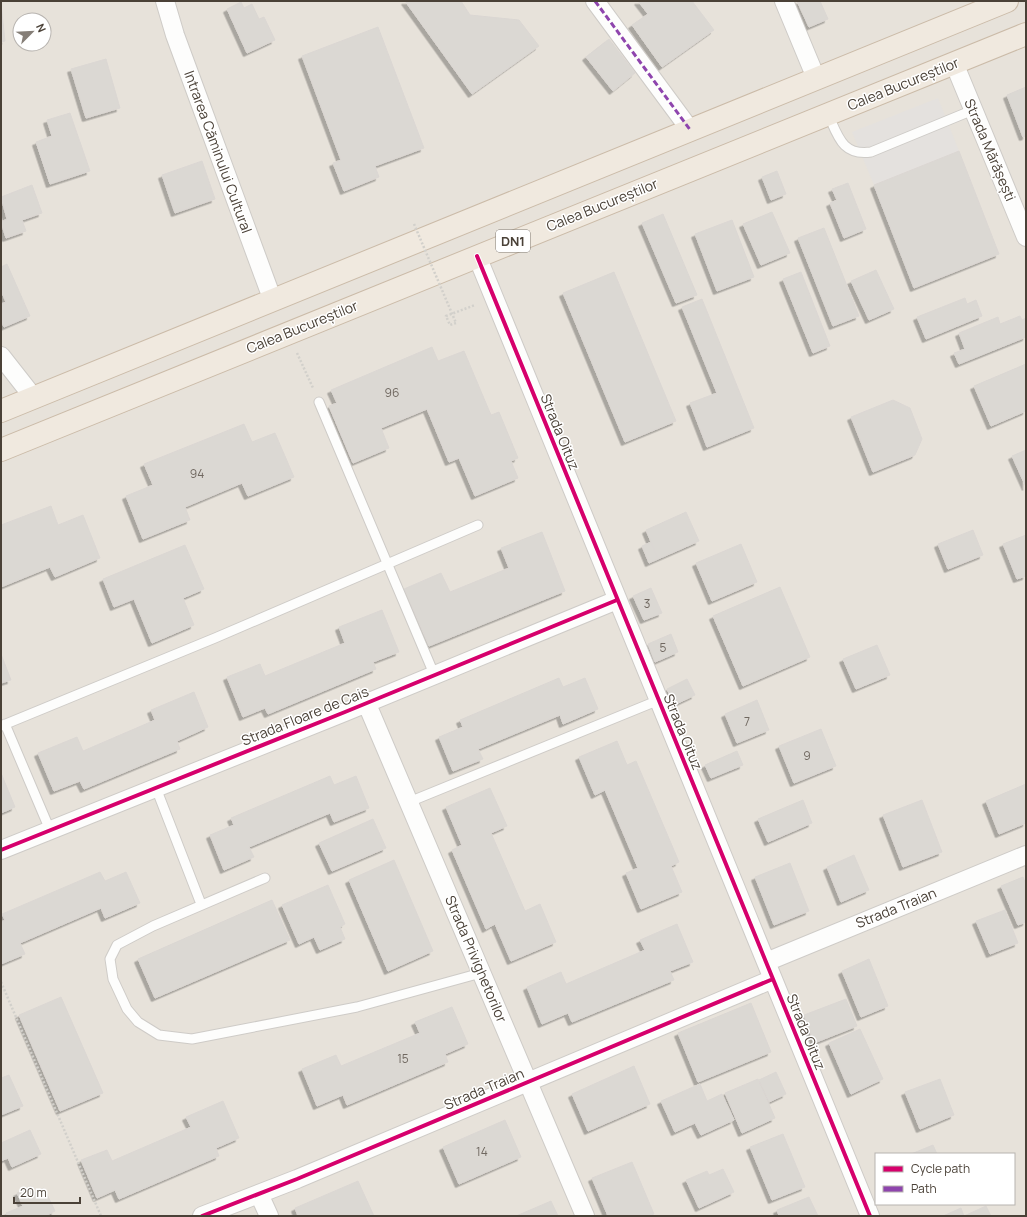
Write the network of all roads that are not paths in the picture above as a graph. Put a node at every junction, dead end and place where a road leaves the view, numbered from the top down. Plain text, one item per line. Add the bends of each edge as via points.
1 (165, 1) edge
2 (595, 1) edge
3 (784, 1) edge
4 (1007, 1) edge
5 (1026, 34) edge
6 (954, 63) junction
7 (816, 78) junction
8 (973, 110) junction
9 (828, 114) junction
10 (691, 131) junction
11 (1026, 237) edge
12 (477, 256) junction
13 (273, 301) junction
14 (1, 356) edge
15 (34, 398) junction
16 (319, 402) road end
17 (1, 411) edge
18 (1, 450) edge
19 (478, 526) dead end
20 (389, 565) junction
21 (617, 600) junction
22 (434, 674) junction
23 (659, 700) junction
24 (366, 702) junction
25 (3, 725) edge
26 (156, 788) junction
27 (409, 802) junction
28 (50, 830) junction
29 (1, 850) edge
30 (1026, 855) edge
31 (265, 878) dead end
32 (201, 904) junction
33 (766, 962) junction
34 (481, 973) junction
35 (773, 979) junction
36 (528, 1082) junction
37 (259, 1194) junction
38 (202, 1216) edge
39 (269, 1216) edge
40 (585, 1216) edge
41 (870, 1216) edge

1 - 13 street, Intrarea Căminului Cultural via 175,35
2 - 10 street
3 - 7 street
4 - 7 highway, DN1
5 - 6 highway, Calea Bucureștilor / DN1
6 - 8 street, Strada Mărășești
6 - 9 highway, Calea Bucureștilor / DN1
7 - 10 highway, DN1
8 - 9 lane via 871,152 860,154 850,151 840,140
8 - 11 street, Strada Mărășești
9 - 12 highway, Calea Bucureștilor / DN1
10 - 13 highway, DN1
12 - 18 highway, Calea Bucureștilor / DN1
12 - 21 street, Strada Oituz
13 - 15 highway, DN1
14 - 15 street
15 - 17 highway, DN1
16 - 20 lane
19 - 20 lane
20 - 22 lane
20 - 25 lane
21 - 22 street, Strada Floare de Cais
21 - 23 street, Strada Oituz
22 - 24 street, Strada Floare de Cais
23 - 27 lane
23 - 33 street, Strada Oituz
24 - 26 street, Strada Floare de Cais
24 - 27 street, Strada Privighetorilor
25 - 28 lane
26 - 28 street, Strada Floare de Cais
26 - 32 lane
27 - 34 street, Strada Privighetorilor
28 - 29 street, Strada Floare de Cais
30 - 33 street, Strada Traian
31 - 32 lane
32 - 34 lane via 117,945 110,960 113,979 127,1009 138,1022 159,1035 192,1038 255,1027 357,1007
33 - 35 street, Strada Oituz
34 - 36 street, Strada Privighetorilor
35 - 36 street, Strada Traian
35 - 41 street, Strada Oituz
36 - 37 street, Strada Traian
36 - 40 street, Strada Privighetorilor
37 - 38 street, Strada Traian
37 - 39 street

